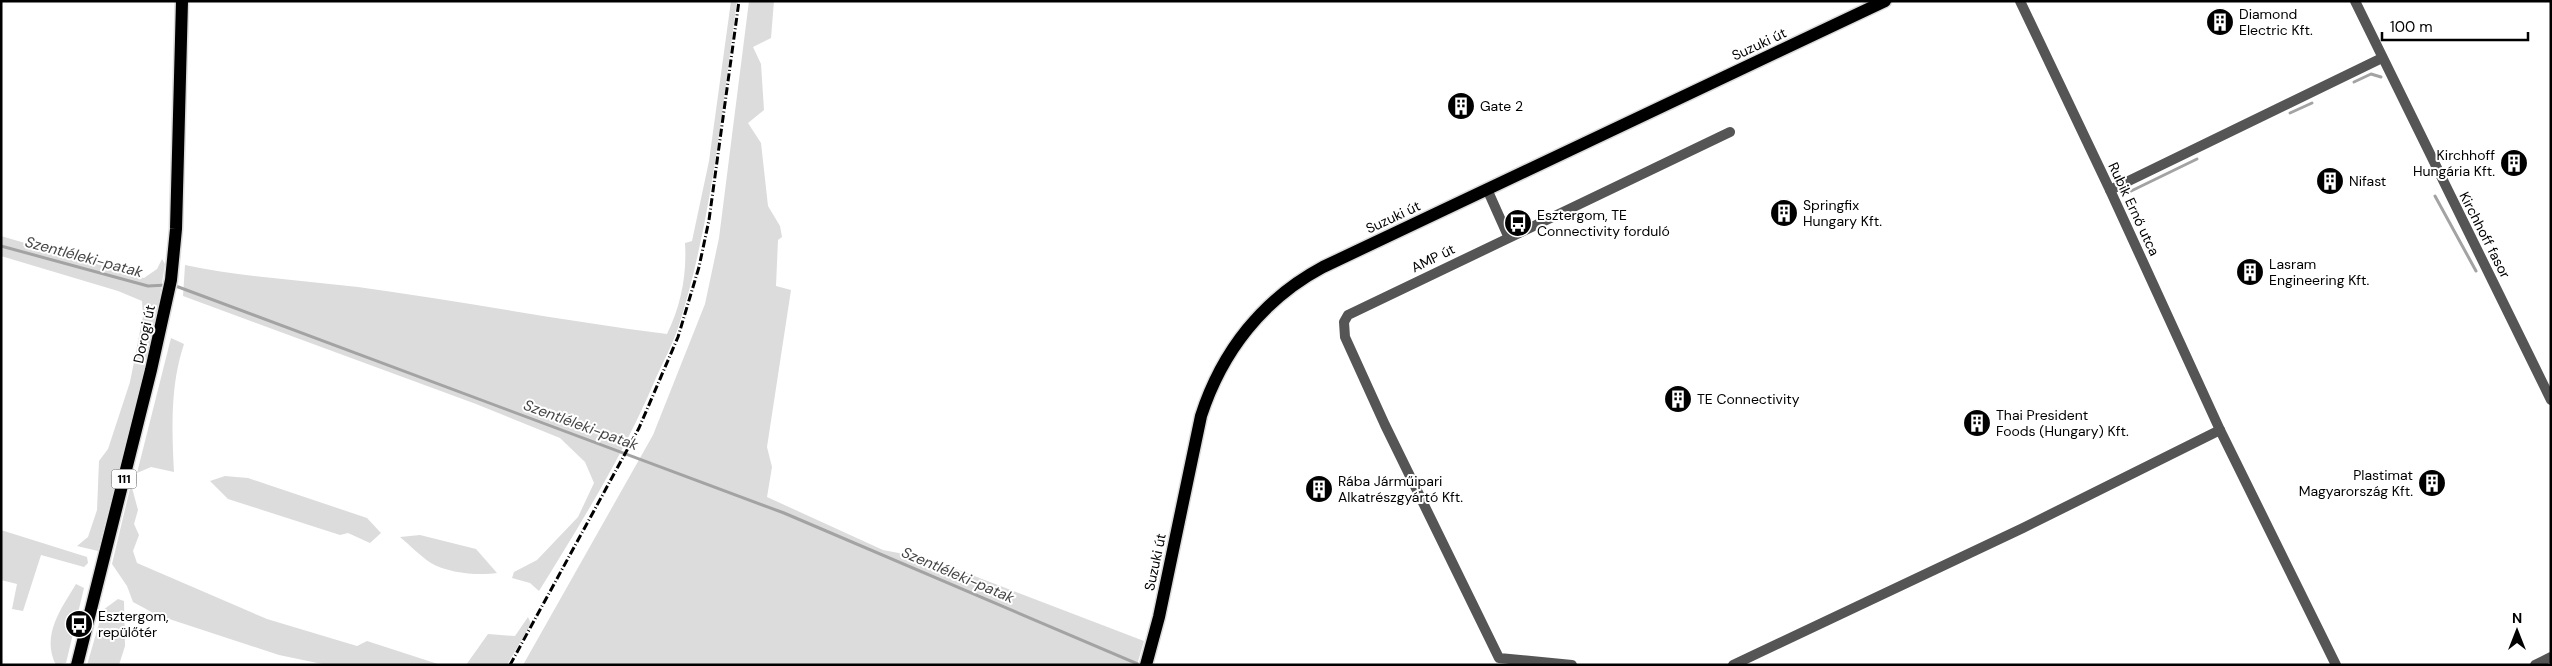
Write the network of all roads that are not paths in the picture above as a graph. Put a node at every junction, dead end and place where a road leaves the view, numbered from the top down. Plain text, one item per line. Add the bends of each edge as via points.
1 (182, 1) edge
2 (1885, 1) edge
3 (2020, 1) edge
4 (2355, 1) edge
5 (2382, 58) junction
6 (1730, 132) dead end
7 (1487, 189) junction
8 (2110, 190) junction
9 (1508, 236) junction
10 (2551, 400) edge
11 (2220, 430) junction
12 (2551, 657) edge
13 (1147, 660) edge
14 (77, 665) edge
15 (1572, 665) edge
16 (1733, 665) edge
17 (2336, 665) edge
18 (2535, 665) edge

1 - 14 main road, Dorogi út / 111 via 176,229 169,286
2 - 7 main road, Suzuki út
3 - 8 street, Rubik Ernő utca
4 - 5 street, Kirchhoff fasor
5 - 8 street
5 - 10 street, Kirchhoff fasor
6 - 9 street, AMP út
7 - 9 street
7 - 13 main road, Suzuki út via 1301,279 1269,304 1241,338 1214,380 1201,416
8 - 11 street, Rubik Ernő utca
9 - 15 street, AMP út via 1348,315 1344,322 1345,336 1499,658
11 - 16 street via 2023,528
11 - 17 street, Rubik Ernő utca
12 - 18 street

